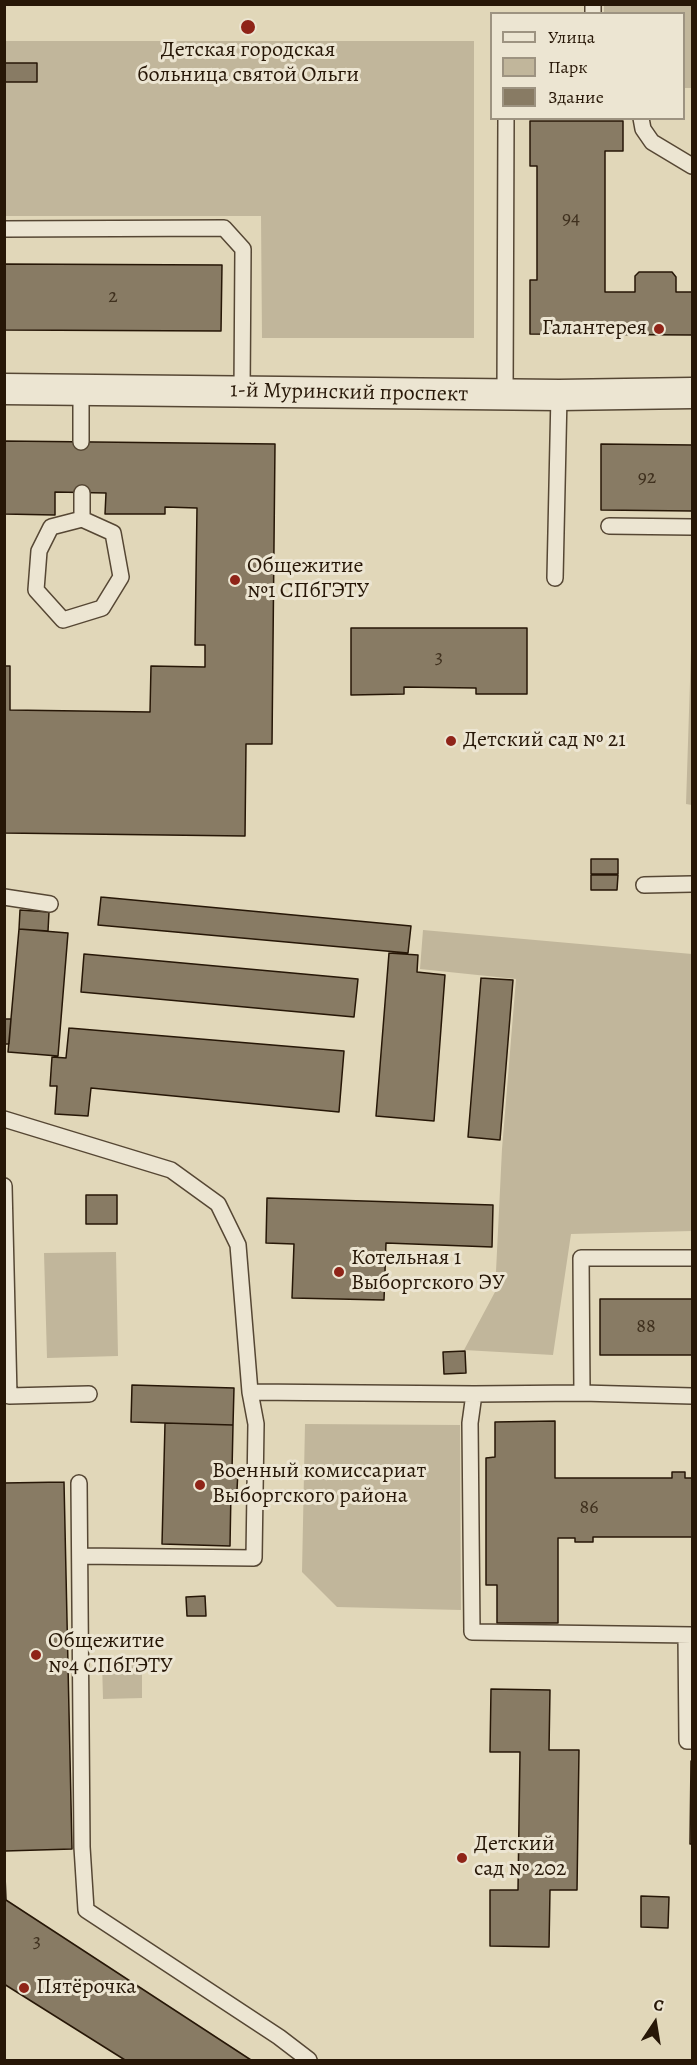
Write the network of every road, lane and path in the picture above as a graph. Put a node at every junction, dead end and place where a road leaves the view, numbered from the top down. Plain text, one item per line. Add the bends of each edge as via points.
1 (506, 120) edge
2 (641, 120) edge
3 (693, 166) edge
4 (4, 229) edge
5 (4, 389) edge
6 (81, 390) junction
7 (242, 392) junction
8 (693, 393) edge
9 (505, 394) junction
10 (559, 395) junction
11 (81, 442) dead end
12 (82, 493) dead end
13 (82, 519) junction
14 (609, 526) dead end
15 (693, 527) edge
16 (555, 578) dead end
17 (693, 884) edge
18 (644, 885) dead end
19 (4, 897) edge
20 (50, 904) dead end
21 (4, 1119) edge
22 (4, 1186) edge
23 (693, 1258) edge
24 (250, 1392) junction
25 (582, 1393) junction
26 (90, 1394) dead end
27 (474, 1394) junction
28 (693, 1396) edge
29 (79, 1482) dead end
30 (81, 1556) junction
31 (689, 1635) edge
32 (693, 1741) edge
33 (309, 2061) edge

1 - 9 lane
2 - 3 lane via 652,142
4 - 7 lane via 224,228 243,249
5 - 6 street, 1-й Муринский проспект
6 - 7 street, 1-й Муринский проспект
6 - 11 lane
7 - 9 street, 1-й Муринский проспект
8 - 10 street, 1-й Муринский проспект
9 - 10 street, 1-й Муринский проспект
10 - 16 lane
12 - 13 lane
13 - 13 lane via 113,533 121,577 102,608 63,620 36,590 39,551 51,527
14 - 15 lane
17 - 18 lane
19 - 20 lane
21 - 24 lane via 171,1170 218,1204 238,1245
22 - 26 lane via 9,1396
23 - 25 lane via 581,1258
24 - 27 lane
24 - 30 lane via 256,1424 254,1558
25 - 27 lane
25 - 28 lane
27 - 31 lane via 470,1422 472,1632
29 - 30 lane
30 - 33 lane via 82,1847 86,1911 279,2037
31 - 32 lane via 687,1741

